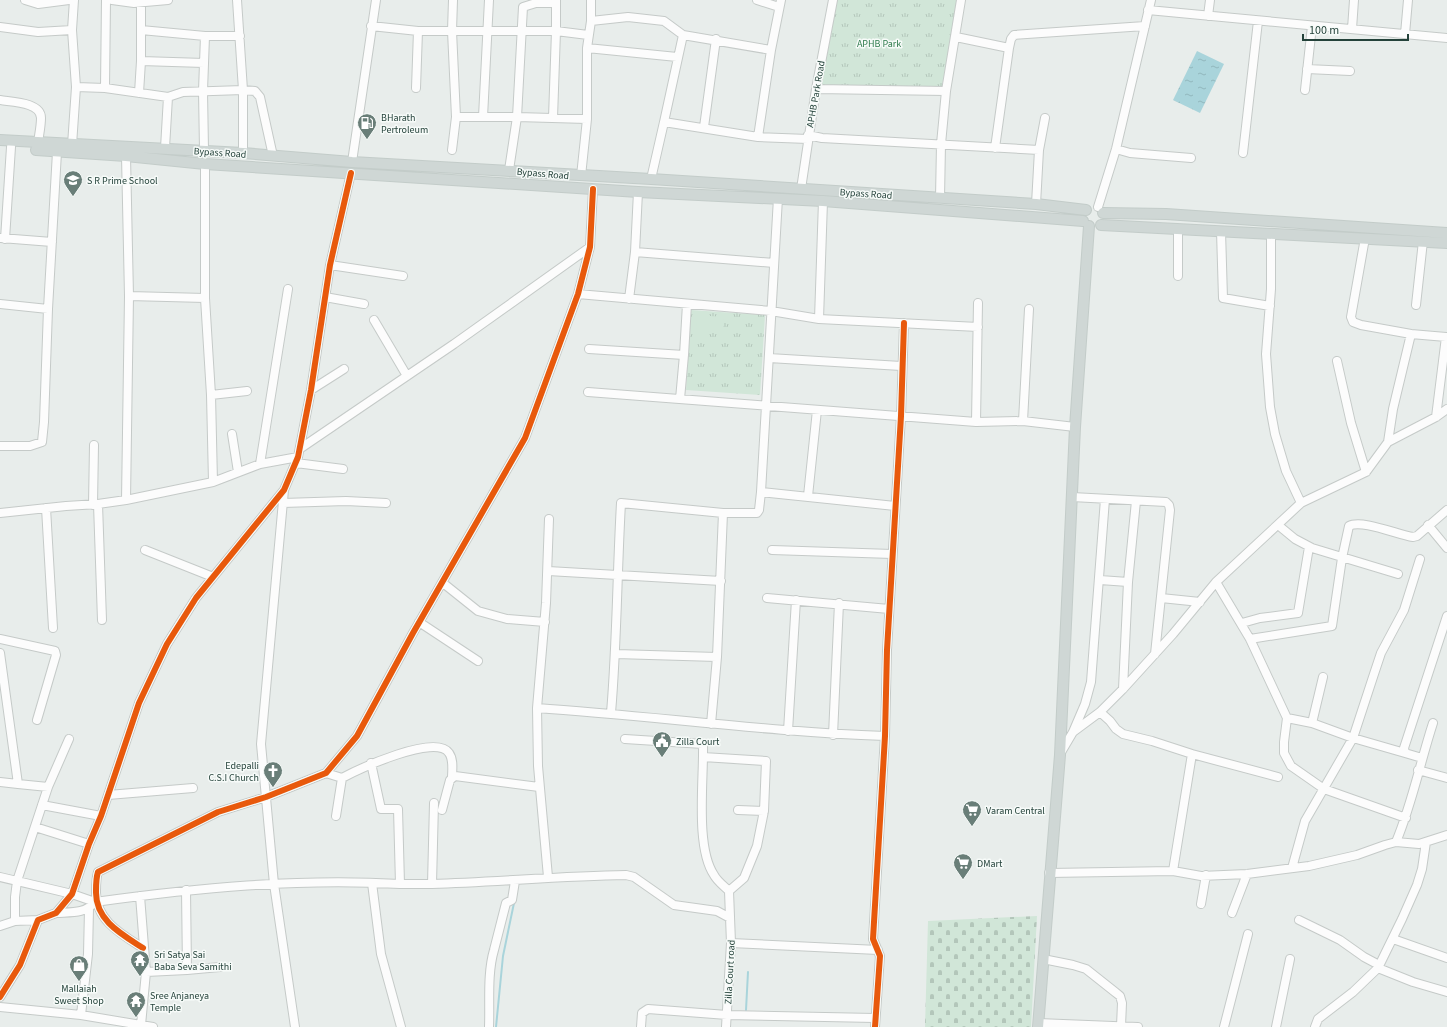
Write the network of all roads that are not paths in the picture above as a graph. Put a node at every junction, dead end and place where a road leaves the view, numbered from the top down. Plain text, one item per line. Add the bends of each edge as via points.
1 (25, 0) edge
2 (69, 0) edge
3 (74, 0) edge
4 (106, 0) edge
5 (112, 0) edge
6 (168, 0) edge
7 (234, 0) edge
8 (237, 0) edge
9 (376, 0) edge
10 (453, 0) edge
11 (489, 0) edge
12 (591, 0) edge
13 (757, 0) edge
14 (833, 0) edge
15 (961, 0) edge
16 (1151, 0) edge
17 (1210, 0) edge
18 (1354, 0) edge
19 (1408, 0) edge
20 (141, 1) edge
21 (38, 2) edge
22 (556, 2) edge
23 (780, 3) edge
24 (1148, 10) junction
25 (1208, 16) junction
26 (591, 20) junction
27 (1258, 21) junction
28 (371, 26) junction
29 (1145, 26) junction
30 (1312, 26) junction
31 (0, 27) edge
32 (1352, 29) junction
33 (72, 30) junction
34 (142, 30) junction
35 (487, 30) junction
36 (521, 30) junction
37 (418, 31) junction
38 (452, 31) junction
39 (556, 32) junction
40 (1405, 34) junction
41 (588, 35) junction
42 (683, 35) junction
43 (205, 36) junction
44 (240, 36) junction
45 (956, 37) junction
46 (1447, 38) edge
47 (716, 39) junction
48 (587, 48) junction
49 (1009, 48) junction
50 (771, 50) junction
51 (677, 57) junction
52 (141, 61) junction
53 (204, 62) junction
54 (1307, 68) junction
55 (1350, 71) dead end
56 (76, 87) junction
57 (105, 88) junction
58 (416, 88) dead end
59 (243, 90) junction
60 (816, 90) junction
61 (1305, 90) dead end
62 (203, 91) junction
63 (946, 91) junction
64 (140, 93) junction
65 (168, 97) junction
66 (0, 100) edge
67 (517, 116) junction
68 (456, 117) junction
69 (483, 117) junction
70 (553, 118) junction
71 (1045, 118) dead end
72 (586, 119) junction
73 (664, 122) junction
74 (704, 127) junction
75 (758, 136) junction
76 (808, 137) junction
77 (0, 140) edge
78 (38, 143) junction
79 (941, 144) junction
80 (72, 145) junction
81 (0, 147) edge
82 (12, 148) junction
83 (165, 148) junction
84 (995, 148) junction
85 (1116, 149) junction
86 (204, 150) junction
87 (452, 150) dead end
88 (1039, 150) junction
89 (57, 152) junction
90 (243, 153) junction
91 (1243, 153) dead end
92 (126, 156) junction
93 (273, 156) junction
94 (1191, 158) dead end
95 (352, 162) junction
96 (205, 164) junction
97 (509, 170) junction
98 (351, 173) junction
99 (581, 176) junction
100 (651, 179) junction
101 (594, 189) junction
102 (801, 189) junction
103 (638, 192) junction
104 (778, 198) junction
105 (940, 198) junction
106 (823, 201) junction
107 (1036, 204) junction
108 (1086, 210) junction
109 (1100, 210) junction
110 (1086, 224) junction
111 (1101, 225) junction
112 (1178, 229) junction
113 (1222, 231) junction
114 (1447, 233) edge
115 (1271, 234) junction
116 (3, 238) edge
117 (1365, 238) junction
118 (1423, 241) junction
119 (52, 242) junction
120 (1447, 243) edge
121 (590, 247) junction
122 (635, 252) junction
123 (774, 263) junction
124 (330, 265) junction
125 (403, 276) dead end
126 (1178, 276) dead end
127 (288, 290) dead end
128 (578, 294) junction
129 (129, 296) junction
130 (325, 297) junction
131 (205, 298) junction
132 (629, 299) junction
133 (978, 303) dead end
134 (0, 304) edge
135 (364, 304) dead end
136 (687, 304) junction
137 (1416, 305) dead end
138 (1270, 306) junction
139 (48, 309) junction
140 (1029, 309) dead end
141 (771, 311) junction
142 (819, 319) junction
143 (374, 320) dead end
144 (904, 323) junction
145 (978, 326) junction
146 (1411, 334) junction
147 (589, 349) dead end
148 (684, 355) junction
149 (769, 358) junction
150 (1337, 361) dead end
151 (902, 366) junction
152 (344, 369) dead end
153 (407, 376) junction
154 (311, 390) junction
155 (247, 391) dead end
156 (588, 392) dead end
157 (211, 395) junction
158 (680, 399) junction
159 (766, 405) junction
160 (1447, 409) edge
161 (817, 410) junction
162 (901, 416) junction
163 (1436, 417) junction
164 (1023, 421) junction
165 (976, 422) junction
166 (1075, 427) junction
167 (232, 434) dead end
168 (1388, 442) junction
169 (94, 445) dead end
170 (0, 446) edge
171 (301, 448) junction
172 (297, 460) junction
173 (260, 464) junction
174 (343, 469) dead end
175 (238, 472) junction
176 (1366, 472) junction
177 (213, 482) junction
178 (284, 490) junction
179 (761, 492) junction
180 (808, 496) junction
181 (1072, 497) junction
182 (1105, 499) junction
183 (126, 500) junction
184 (1136, 501) junction
185 (283, 503) junction
186 (386, 503) dead end
187 (1301, 504) junction
188 (95, 505) junction
189 (895, 506) junction
190 (46, 508) junction
191 (1447, 510) edge
192 (0, 513) edge
193 (723, 513) junction
194 (549, 519) dead end
195 (1278, 525) junction
196 (1428, 525) junction
197 (1309, 547) junction
198 (1447, 548) edge
199 (145, 550) dead end
200 (772, 550) dead end
201 (892, 554) junction
202 (1342, 558) junction
203 (1420, 559) dead end
204 (548, 571) junction
205 (1398, 574) dead end
206 (617, 576) junction
207 (213, 577) junction
208 (1100, 580) junction
209 (721, 581) junction
210 (1128, 582) junction
211 (1216, 582) junction
212 (443, 583) junction
213 (767, 598) dead end
214 (1161, 598) junction
215 (796, 600) junction
216 (1200, 602) junction
217 (839, 604) junction
218 (889, 609) junction
219 (1447, 616) edge
220 (102, 620) dead end
221 (419, 622) junction
222 (545, 622) junction
223 (1242, 624) junction
224 (53, 628) dead end
225 (0, 639) edge
226 (1250, 639) junction
227 (0, 653) edge
228 (616, 654) junction
229 (1155, 654) junction
230 (717, 657) junction
231 (478, 661) dead end
232 (0, 664) edge
233 (1323, 677) dead end
234 (1123, 689) junction
235 (537, 708) junction
236 (1100, 712) junction
237 (611, 713) junction
238 (1287, 718) junction
239 (37, 720) dead end
240 (1312, 723) junction
241 (1433, 723) dead end
242 (711, 724) junction
243 (788, 731) junction
244 (1073, 732) junction
245 (833, 735) junction
246 (885, 736) junction
247 (1353, 738) junction
248 (69, 739) dead end
249 (625, 739) dead end
250 (1405, 753) junction
251 (1192, 754) junction
252 (1060, 755) junction
253 (703, 756) junction
254 (1422, 758) junction
255 (371, 763) junction
256 (1418, 770) junction
257 (326, 773) junction
258 (1278, 777) dead end
259 (342, 778) junction
260 (452, 778) junction
261 (1447, 778) edge
262 (0, 782) edge
263 (18, 784) junction
264 (48, 787) junction
265 (540, 787) junction
266 (193, 788) dead end
267 (1324, 789) junction
268 (108, 795) junction
269 (266, 797) junction
270 (434, 803) dead end
271 (42, 805) junction
272 (442, 810) dead end
273 (738, 810) dead end
274 (764, 811) junction
275 (101, 816) junction
276 (336, 816) dead end
277 (1406, 818) junction
278 (35, 827) junction
279 (1447, 835) edge
280 (1396, 842) junction
281 (1426, 842) junction
282 (89, 844) junction
283 (1292, 868) junction
284 (1173, 871) junction
285 (1049, 873) junction
286 (1247, 874) junction
287 (1206, 876) junction
288 (0, 877) edge
289 (548, 877) junction
290 (515, 881) junction
291 (18, 882) junction
292 (372, 882) junction
293 (274, 884) junction
294 (400, 884) junction
295 (432, 884) junction
296 (186, 890) junction
297 (729, 891) junction
298 (72, 894) junction
299 (140, 896) junction
300 (95, 902) junction
301 (1201, 904) dead end
302 (90, 909) junction
303 (56, 913) junction
304 (1232, 913) dead end
305 (730, 918) junction
306 (38, 920) junction
307 (1299, 920) dead end
308 (15, 921) junction
309 (0, 926) edge
310 (1248, 934) dead end
311 (1393, 939) junction
312 (731, 943) junction
313 (143, 948) junction
314 (878, 950) junction
315 (1447, 958) edge
316 (1043, 959) junction
317 (1290, 959) dead end
318 (220, 967) dead end
319 (1378, 967) junction
320 (187, 970) junction
321 (146, 972) junction
322 (1447, 992) edge
323 (0, 997) edge
324 (0, 1007) edge
325 (81, 1015) junction
326 (727, 1015) junction
327 (875, 1018) junction
328 (115, 1024) edge
329 (141, 1025) junction
330 (1038, 1025) edge
331 (1121, 1026) junction
332 (153, 1027) edge
333 (295, 1027) edge
334 (402, 1027) edge
335 (489, 1027) edge
336 (641, 1027) edge
337 (726, 1027) edge
338 (875, 1027) edge
339 (1134, 1027) edge
340 (1138, 1027) edge
341 (1224, 1027) edge
342 (1276, 1027) edge
343 (1315, 1027) edge

1 - 21 street
2 - 21 street
3 - 33 street
4 - 57 street
5 - 20 street
6 - 20 street
7 - 8 street
8 - 44 street
9 - 28 street
10 - 38 street
11 - 35 street
12 - 26 street
13 - 23 street
14 - 60 street, APHB Park Road
15 - 45 street
16 - 24 street
17 - 25 street
18 - 32 street
19 - 40 street
20 - 34 street
22 - 36 street via 536,3 523,7
22 - 39 street
23 - 50 street
24 - 25 street
24 - 29 street
25 - 27 street
26 - 41 street
26 - 42 street via 628,17 664,21
27 - 30 street
27 - 91 street
28 - 37 street
28 - 95 street
29 - 49 street via 1020,34 1014,35
29 - 85 street
30 - 32 street
30 - 54 street
31 - 33 street via 38,32
32 - 40 street
33 - 56 street
34 - 43 street
34 - 52 street
35 - 36 street
35 - 38 street
35 - 69 street
36 - 39 street
36 - 67 street
37 - 38 street
37 - 58 street
38 - 68 street
39 - 41 street
39 - 70 street
40 - 46 street
41 - 48 street
42 - 47 street
42 - 51 street
43 - 44 street
43 - 53 street
44 - 59 street
45 - 49 street
45 - 63 street
47 - 50 street
47 - 74 street
48 - 51 street
48 - 72 street
49 - 84 street
50 - 75 street
51 - 73 street
52 - 53 street
52 - 64 street
53 - 62 street
54 - 55 street
54 - 61 street
56 - 57 street
56 - 80 street
57 - 64 street
59 - 62 street
59 - 90 street
59 - 93 street via 255,91 260,97
60 - 63 street
60 - 76 street, APHB Park Road
62 - 65 street via 183,92
62 - 86 street
63 - 79 street
64 - 65 street
65 - 83 street
66 - 78 street via 37,108 41,117
67 - 69 street
67 - 70 street
67 - 97 street
68 - 69 street
68 - 87 street
70 - 72 street
71 - 88 street
72 - 99 street
73 - 74 street
73 - 100 street
74 - 75 street
75 - 76 street
76 - 79 street
76 - 102 street, APHB Park Road
77 - 78 main road, Bypass Road
78 - 80 main road, Bypass Road
79 - 84 street
79 - 105 street
80 - 83 main road, Bypass Road
81 - 82 main road, Bypass Road
82 - 89 main road, Bypass Road
82 - 116 street
83 - 86 main road, Bypass Road
84 - 88 street
85 - 94 street via 1130,153
85 - 109 street
86 - 90 main road, Bypass Road
88 - 107 street
89 - 92 main road, Bypass Road
89 - 119 street
90 - 93 main road, Bypass Road
92 - 96 main road, Bypass Road
92 - 129 street
93 - 95 main road, Bypass Road
95 - 97 main road, Bypass Road
96 - 98 main road, Bypass Road
96 - 131 street
97 - 99 main road, Bypass Road
98 - 101 main road, Bypass Road
98 - 124 street
99 - 100 main road, Bypass Road
100 - 102 main road, Bypass Road
101 - 103 main road, Bypass Road
101 - 121 street
102 - 105 main road, Bypass Road
103 - 104 main road, Bypass Road
103 - 122 street
104 - 106 main road, Bypass Road
104 - 123 street
105 - 107 main road, Bypass Road
106 - 110 main road, Bypass Road
106 - 142 street
107 - 108 main road, Bypass Road
108 - 109 main road via 1091,207
108 - 110 main road via 1083,215
109 - 111 main road via 1104,219
109 - 114 main road
110 - 111 main road via 1095,227
110 - 166 main road
111 - 112 main road
112 - 113 main road
112 - 126 street
113 - 115 main road
113 - 138 street via 1223,298
115 - 117 main road
115 - 138 street
116 - 119 street
117 - 118 main road
117 - 146 street via 1351,317 1354,322 1361,325
118 - 120 main road
118 - 137 street
119 - 139 street
121 - 128 street
121 - 153 street
122 - 123 street
122 - 132 street
123 - 141 street
124 - 125 street
124 - 130 street
127 - 173 street
128 - 132 street
128 - 212 street via 525,438
129 - 131 street
129 - 183 street
130 - 135 street
130 - 154 street
131 - 157 street
132 - 136 street
133 - 145 street
134 - 139 street
136 - 141 street
136 - 148 street
138 - 187 street via 1266,354 1270,407 1286,472
139 - 170 street via 42,442 30,446
140 - 164 street
141 - 142 street
141 - 149 street
142 - 144 street
143 - 153 street
144 - 145 street
144 - 151 street
145 - 165 street
146 - 163 street via 1446,337
146 - 168 street
147 - 148 street
148 - 158 street
149 - 151 street
149 - 159 street
150 - 176 street
151 - 162 street
152 - 154 street
153 - 171 street
154 - 171 street
155 - 157 street
156 - 158 street
157 - 177 street
158 - 159 street
159 - 161 street
159 - 179 street
160 - 163 street
161 - 162 street
161 - 180 street
162 - 165 street
162 - 189 street
163 - 168 street
164 - 165 street
164 - 166 street
166 - 181 main road
167 - 175 street
168 - 176 street
169 - 188 street
171 - 172 street
172 - 173 street
172 - 174 street
172 - 178 street
173 - 175 street
175 - 177 street
176 - 187 street
177 - 183 street
178 - 185 street
178 - 207 street
179 - 180 street
179 - 193 street via 757,513
180 - 189 street
181 - 182 street
181 - 252 main road
182 - 184 street
182 - 208 street
183 - 188 street
184 - 210 street
184 - 214 street via 1166,502 1169,505
185 - 186 street
185 - 269 street via 261,744
187 - 195 street
188 - 190 street
188 - 220 street
189 - 201 street
190 - 192 street
190 - 224 street
191 - 196 street
193 - 206 street via 621,503
193 - 209 street
194 - 204 street
195 - 197 street
195 - 211 street
196 - 198 street
196 - 202 street via 1413,537 1353,524 1348,529
197 - 202 street
197 - 223 street via 1298,613 1260,618
199 - 207 street
200 - 201 street
201 - 218 street
202 - 205 street
202 - 226 street via 1332,626
203 - 247 street via 1404,610 1381,654
204 - 206 street
204 - 222 street
206 - 209 street
206 - 228 street
207 - 268 street via 166,644 139,703
208 - 210 street
208 - 244 street via 1090,690
209 - 230 street
210 - 234 street
211 - 216 street
211 - 223 street
212 - 221 street
212 - 222 street via 478,610 507,619
213 - 215 street
214 - 216 street
214 - 229 street
215 - 217 street
215 - 243 street
216 - 229 street
217 - 218 street
217 - 245 street
218 - 246 street
219 - 250 street via 1404,748
221 - 231 street
221 - 257 street via 357,736
222 - 235 street
223 - 226 street
225 - 239 street via 55,651
226 - 238 street
227 - 232 street
228 - 230 street
228 - 237 street
229 - 234 street
230 - 242 street
232 - 263 street
233 - 240 street
234 - 236 street
235 - 237 street
235 - 265 street
236 - 244 street
236 - 251 street via 1123,734
237 - 242 street
238 - 240 street
238 - 267 street via 1284,753 1291,766
240 - 247 street
241 - 254 street
242 - 243 street
243 - 245 street
244 - 252 street
245 - 246 street
246 - 314 street via 873,939
247 - 250 street
247 - 267 street
248 - 264 street
249 - 253 street via 703,744
250 - 254 street
251 - 258 street
251 - 284 street
252 - 285 main road
253 - 274 street via 766,761
253 - 297 street via 705,852 714,876
254 - 256 street
255 - 259 street
255 - 260 street via 424,747 441,746 449,752
255 - 294 street via 381,809 398,809
256 - 261 street
256 - 277 street
257 - 259 street
257 - 269 street
259 - 276 street
260 - 265 street via 456,776
260 - 272 street
262 - 263 street
263 - 264 street
264 - 271 street
265 - 289 street
266 - 268 street
267 - 277 street
267 - 283 street via 1305,821
268 - 275 street
269 - 293 street
269 - 300 street via 218,812 98,872
270 - 295 street
271 - 275 street
271 - 278 street
273 - 274 street
274 - 297 street via 757,846 744,878
275 - 282 street
277 - 280 street
278 - 282 street
278 - 291 street
279 - 281 street
280 - 281 street
280 - 283 street via 1372,848 1356,856
281 - 311 street via 1422,869
282 - 298 street
283 - 286 street
284 - 285 street
284 - 287 street
285 - 316 main road
286 - 287 street
286 - 304 street
287 - 301 street
288 - 291 street
289 - 290 street
289 - 305 street via 630,876 674,905 717,911
290 - 295 street
290 - 335 street via 512,900 506,903 493,951
291 - 298 street
291 - 308 street
292 - 293 street
292 - 294 street
292 - 334 street via 381,954
293 - 296 street
293 - 333 street
294 - 295 street
296 - 299 street
296 - 320 street
297 - 305 street, Zilla Court road
298 - 300 street
298 - 303 street
299 - 300 street
299 - 313 street
300 - 302 street
300 - 313 street via 108,923
302 - 303 street
302 - 325 street
303 - 306 street
305 - 312 street, Zilla Court road
306 - 308 street
306 - 323 street via 20,965
307 - 319 street via 1345,943
308 - 309 street
310 - 341 street
311 - 315 street
311 - 319 street
312 - 314 street
312 - 326 street, Zilla Court road
313 - 321 street
314 - 327 street via 880,956
316 - 330 main road
316 - 331 street via 1086,969 1120,996
317 - 342 street
318 - 320 street
319 - 322 street via 1413,982
319 - 343 street via 1353,992 1318,1019
320 - 321 street
321 - 329 street
324 - 325 street
325 - 328 street
326 - 327 street
326 - 336 street via 648,1009 642,1013
326 - 337 street, Zilla Court road
327 - 338 street
328 - 329 street
329 - 332 street
330 - 331 street
331 - 339 street
339 - 340 street

